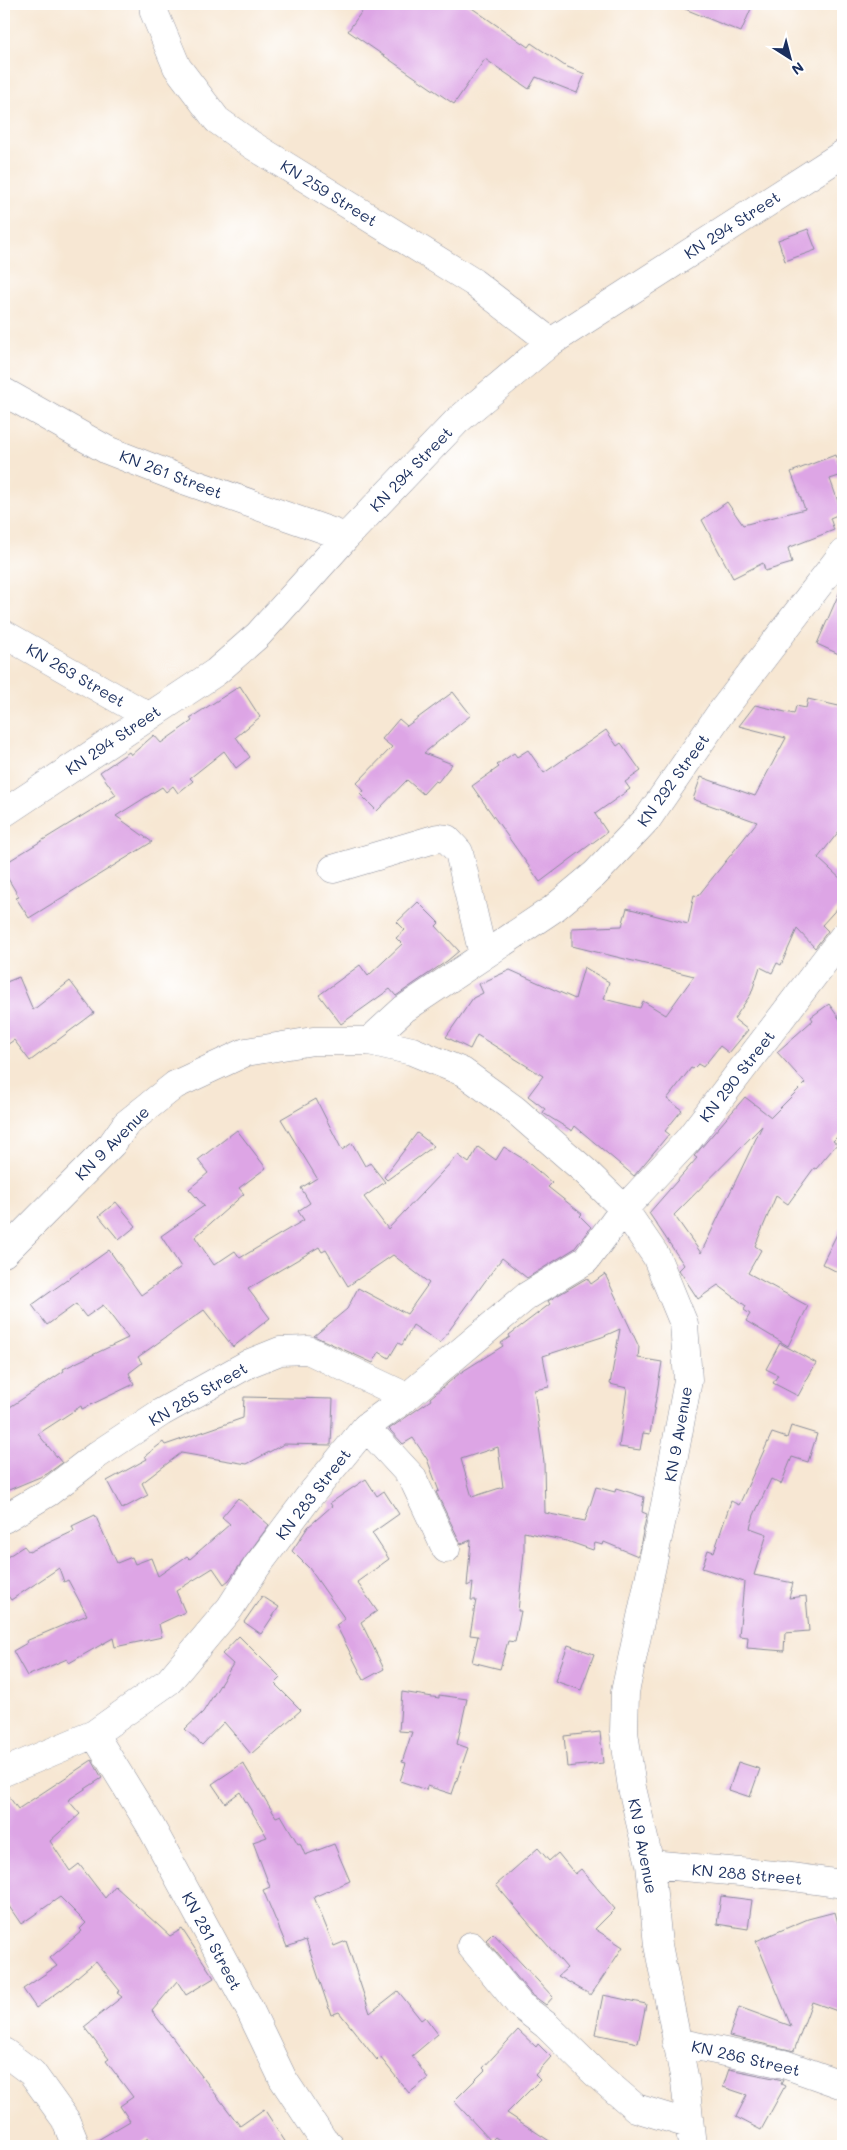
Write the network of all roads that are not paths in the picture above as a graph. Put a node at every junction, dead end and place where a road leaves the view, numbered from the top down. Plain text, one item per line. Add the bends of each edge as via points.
1 (153, 4) edge
2 (843, 154) edge
3 (551, 342) junction
4 (4, 392) edge
5 (346, 537) junction
6 (843, 553) edge
7 (4, 634) edge
8 (148, 716) junction
9 (4, 813) edge
10 (332, 869) dead end
11 (843, 937) edge
12 (483, 955) junction
13 (369, 1041) junction
14 (624, 1209) junction
15 (4, 1252) edge
16 (407, 1398) junction
17 (366, 1428) junction
18 (4, 1519) edge
19 (446, 1549) dead end
20 (94, 1734) junction
21 (4, 1772) edge
22 (650, 1864) junction
23 (843, 1884) edge
24 (471, 1946) dead end
25 (676, 2042) junction
26 (4, 2052) edge
27 (843, 2085) edge
28 (691, 2135) edge
29 (70, 2143) edge
30 (330, 2146) edge

1 - 3 street, KN 259 Street via 177,67 217,120 473,282
2 - 3 street, KN 294 Street
3 - 5 street, KN 294 Street via 457,422
4 - 5 street, KN 261 Street via 107,450
5 - 8 street, KN 294 Street via 258,634 216,672
6 - 12 street, KN 292 Street via 719,715 648,818 595,874 553,909
7 - 8 street, KN 263 Street
8 - 9 street, KN 294 Street
10 - 12 street via 438,838 447,839 459,852
11 - 14 street, KN 290 Street via 688,1140
12 - 13 street, KN 292 Street via 404,1009
13 - 14 street, KN 9 Avenue via 412,1051 463,1072 514,1109
13 - 15 street, KN 9 Avenue via 313,1041 246,1052 175,1085 126,1124 112,1144
14 - 16 street, KN 283 Street via 586,1260 527,1296
14 - 22 street, KN 9 Avenue via 656,1256 684,1324 688,1380 625,1692 624,1732 632,1788
16 - 17 street, KN 283 Street
16 - 18 street, KN 285 Street via 308,1350 280,1351 250,1363 162,1412 49,1492
17 - 19 street via 412,1477
17 - 20 street, KN 283 Street via 300,1508 230,1608 169,1681
20 - 21 street, KN 283 Street
20 - 30 street, KN 281 Street via 150,1825 248,2006 283,2078
22 - 23 street, KN 288 Street
22 - 25 street, KN 9 Avenue via 658,1945
24 - 28 street via 520,2005 546,2024 594,2072 636,2108
25 - 27 street, KN 286 Street via 784,2064
25 - 28 street, KN 9 Avenue via 685,2081
26 - 29 street via 32,2073 65,2120

